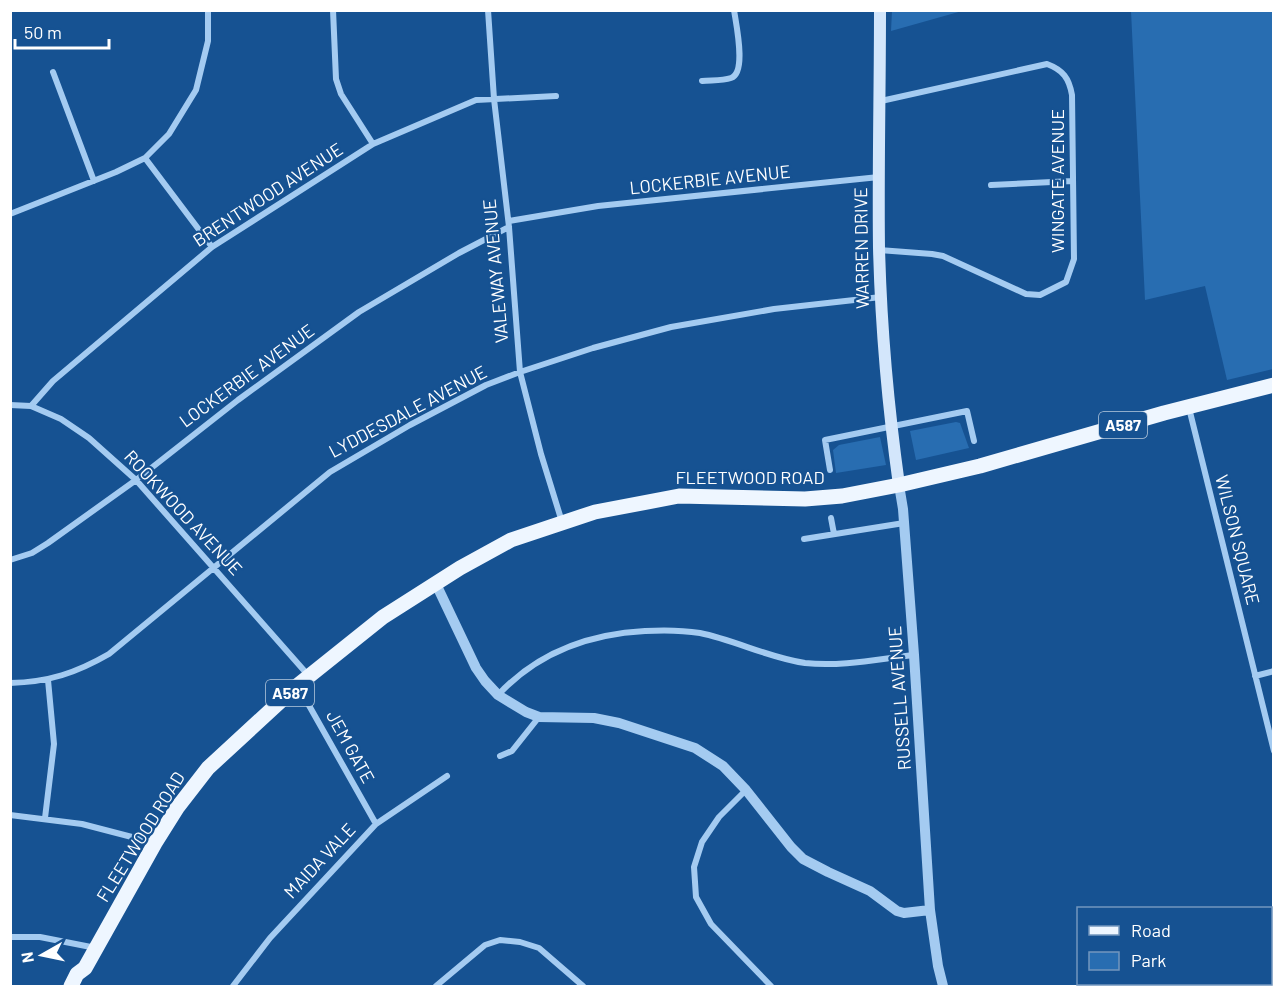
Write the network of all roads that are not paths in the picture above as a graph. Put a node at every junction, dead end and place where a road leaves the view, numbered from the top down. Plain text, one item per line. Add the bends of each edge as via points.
1 (208, 10) edge
2 (333, 10) edge
3 (488, 10) edge
4 (734, 10) edge
5 (880, 10) edge
6 (53, 72) dead end
7 (702, 81) dead end
8 (556, 96) dead end
9 (494, 99) junction
10 (880, 101) junction
11 (373, 144) junction
12 (145, 158) junction
13 (879, 177) junction
14 (94, 181) junction
15 (1073, 181) junction
16 (991, 185) dead end
17 (10, 214) edge
18 (509, 224) junction
19 (212, 247) junction
20 (879, 250) junction
21 (881, 297) junction
22 (520, 372) junction
23 (1274, 385) edge
24 (10, 405) edge
25 (31, 406) junction
26 (1189, 407) junction
27 (891, 425) junction
28 (974, 441) dead end
29 (830, 470) dead end
30 (136, 480) junction
31 (899, 485) junction
32 (831, 519) dead end
33 (562, 523) junction
34 (904, 523) junction
35 (834, 534) junction
36 (804, 539) dead end
37 (10, 560) edge
38 (214, 568) junction
39 (436, 584) junction
40 (914, 655) junction
41 (1274, 671) edge
42 (1255, 676) junction
43 (48, 680) junction
44 (304, 681) junction
45 (10, 683) edge
46 (498, 695) junction
47 (539, 717) junction
48 (1274, 751) edge
49 (500, 756) dead end
50 (447, 776) dead end
51 (746, 790) junction
52 (10, 815) edge
53 (45, 818) junction
54 (375, 824) junction
55 (155, 843) junction
56 (930, 910) junction
57 (10, 936) edge
58 (96, 948) junction
59 (85, 968) junction
60 (71, 987) edge
61 (82, 987) edge
62 (233, 987) edge
63 (436, 987) edge
64 (583, 987) edge
65 (771, 987) edge
66 (944, 987) edge

1 - 12 street via 208,41 196,90 168,134
2 - 11 street via 336,79 341,94
3 - 9 street, VALEWAY AVENUE
4 - 7 street via 739,69 734,77
5 - 10 main road, WARREN DRIVE
6 - 14 street
8 - 9 street, BRENTWOOD AVENUE
9 - 11 street, BRENTWOOD AVENUE via 476,100
9 - 18 street, VALEWAY AVENUE
10 - 13 main road, WARREN DRIVE
10 - 15 street, WINGATE AVENUE via 1047,64 1057,68 1066,75 1072,95
11 - 19 street, BRENTWOOD AVENUE
12 - 14 street
12 - 19 street
13 - 18 street, LOCKERBIE AVENUE via 598,206
13 - 20 main road, WARREN DRIVE
14 - 17 street
15 - 16 street
15 - 20 street, WINGATE AVENUE via 1071,271 1066,282 1040,295 1026,294 943,256
18 - 22 street, VALEWAY AVENUE
18 - 30 street, LOCKERBIE AVENUE via 359,312
19 - 25 street, BRENTWOOD AVENUE via 53,381
20 - 21 main road, WARREN DRIVE
21 - 22 street, LYDDESDALE AVENUE via 774,309 671,327
21 - 27 main road, WARREN DRIVE
22 - 33 street, VALEWAY AVENUE
22 - 38 street, LYDDESDALE AVENUE via 438,410 330,472
23 - 26 main road, FLEETWOOD ROAD / A587
24 - 25 street, ROOKWOOD AVENUE
25 - 30 street, ROOKWOOD AVENUE via 71,425
26 - 31 main road, FLEETWOOD ROAD / A587
26 - 42 street, WILSON SQUARE
27 - 28 street via 967,411
27 - 29 street via 825,440
27 - 31 main road, WARREN DRIVE
30 - 37 street, LOCKERBIE AVENUE via 48,543
30 - 38 street, ROOKWOOD AVENUE
31 - 33 main road, FLEETWOOD ROAD / A587 via 805,499 679,496 595,512
31 - 34 street, RUSSELL AVENUE
32 - 35 street
33 - 39 main road, FLEETWOOD ROAD / A587 via 512,540
34 - 35 street
34 - 40 street, RUSSELL AVENUE
35 - 36 street
38 - 43 street, LYDDESDALE AVENUE via 109,654 68,675
38 - 44 street, ROOKWOOD AVENUE
39 - 44 main road, FLEETWOOD ROAD / A587 via 383,617
39 - 46 street via 476,668
40 - 46 street via 806,663 699,633 672,630 611,634 544,658 516,676
40 - 56 street, RUSSELL AVENUE
41 - 42 street
42 - 48 street, WILSON SQUARE
43 - 45 street, LYDDESDALE AVENUE
43 - 53 street via 54,744
44 - 54 street, JEM GATE
44 - 55 main road, FLEETWOOD ROAD / A587 via 208,768
46 - 47 street
47 - 49 street via 512,751
47 - 51 street via 594,718 695,748 723,766
50 - 54 street, MAIDA VALE
51 - 56 street via 803,858 870,891 897,911
51 - 65 street via 719,817 702,842 694,867 696,897 711,924
52 - 53 street
53 - 55 street
54 - 62 street, MAIDA VALE via 270,938
55 - 58 main road, FLEETWOOD ROAD / A587
56 - 66 street, RUSSELL AVENUE
57 - 58 street via 40,937
58 - 59 main road, FLEETWOOD ROAD / A587
59 - 60 main road, FLEETWOOD ROAD
59 - 61 main road, FLEETWOOD ROAD / A587
63 - 64 street via 485,945 500,940 539,948

